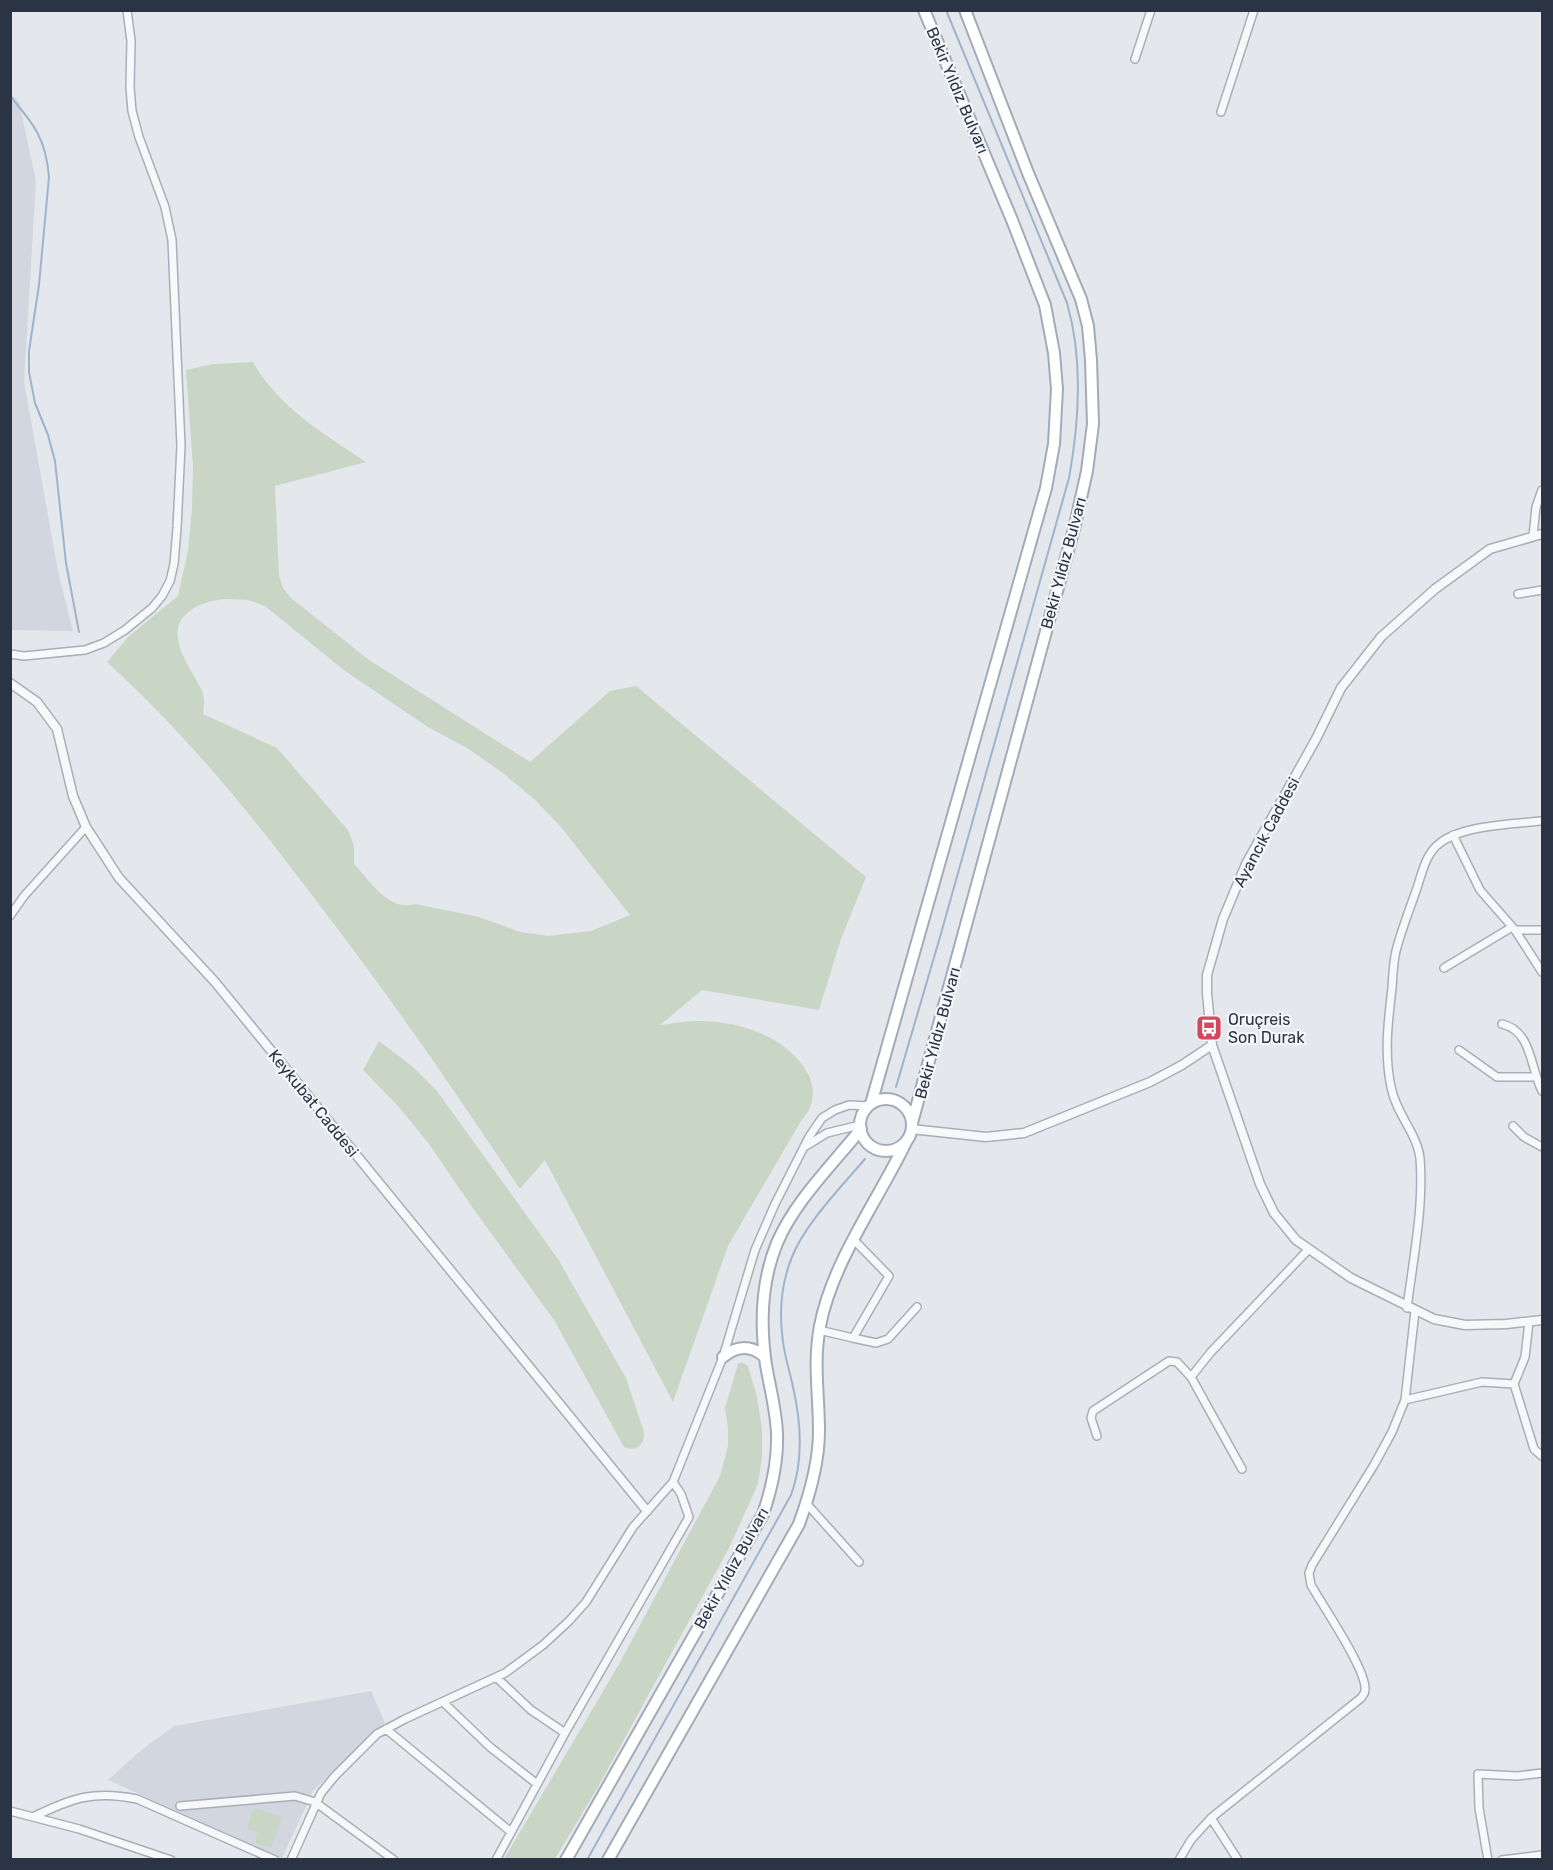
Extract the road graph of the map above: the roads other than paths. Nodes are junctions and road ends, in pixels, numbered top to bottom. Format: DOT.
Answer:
graph roads {
  1 [pos="127,10"];
  2 [pos="924,10"];
  3 [pos="965,10"];
  4 [pos="1151,10"];
  5 [pos="1254,10"];
  6 [pos="1135,59"];
  7 [pos="1221,112"];
  8 [pos="1542,490"];
  9 [pos="1542,534"];
  10 [pos="1533,536"];
  11 [pos="1542,591"];
  12 [pos="1518,594"];
  13 [pos="10,654"];
  14 [pos="10,683"];
  15 [pos="1541,821"];
  16 [pos="86,827"];
  17 [pos="1453,835"];
  18 [pos="10,916"];
  19 [pos="1514,929"];
  20 [pos="1542,930"];
  21 [pos="1444,968"];
  22 [pos="1542,972"];
  23 [pos="1502,1024"];
  24 [pos="1212,1045"];
  25 [pos="1459,1050"];
  26 [pos="1536,1077"];
  27 [pos="1542,1092"];
  28 [pos="870,1105"];
  29 [pos="1513,1126"];
  30 [pos="861,1127"];
  31 [pos="910,1131"];
  32 [pos="1542,1147"];
  33 [pos="802,1151"];
  34 [pos="854,1240"];
  35 [pos="1308,1250"];
  36 [pos="917,1307"];
  37 [pos="1411,1310"];
  38 [pos="1542,1320"];
  39 [pos="1529,1322"];
  40 [pos="819,1330"];
  41 [pos="854,1338"];
  42 [pos="723,1357"];
  43 [pos="765,1357"];
  44 [pos="1191,1377"];
  45 [pos="1514,1384"];
  46 [pos="1405,1400"];
  47 [pos="1097,1436"];
  48 [pos="1542,1456"];
  49 [pos="1242,1469"];
  50 [pos="673,1482"];
  51 [pos="806,1503"];
  52 [pos="647,1512"];
  53 [pos="859,1562"];
  54 [pos="497,1678"];
  55 [pos="443,1702"];
  56 [pos="386,1729"];
  57 [pos="565,1733"];
  58 [pos="1542,1773"];
  59 [pos="537,1784"];
  60 [pos="315,1802"];
  61 [pos="180,1806"];
  62 [pos="10,1811"];
  63 [pos="33,1817"];
  64 [pos="1211,1818"];
  65 [pos="511,1832"];
  66 [pos="1542,1855"];
  67 [pos="171,1860"];
  68 [pos="274,1860"];
  69 [pos="291,1860"];
  70 [pos="394,1860"];
  71 [pos="496,1860"];
  72 [pos="566,1860"];
  73 [pos="608,1860"];
  74 [pos="1179,1860"];
  75 [pos="1238,1860"];
  76 [pos="1488,1860"];
  77 [pos="1502,1860"];
  1 -- 13 [label="street"];
  2 -- 28 [label="main road, Bekir Yıldız Bulvarı"];
  3 -- 31 [label="main road, Bekir Yıldız Bulvarı"];
  4 -- 6 [label="street"];
  5 -- 7 [label="street"];
  8 -- 10 [label="street"];
  9 -- 10 [label="street, Ayancık Caddesi"];
  10 -- 24 [label="street, Ayancık Caddesi"];
  11 -- 12 [label="street"];
  14 -- 16 [label="street, Keykubat Caddesi"];
  15 -- 17 [label="street"];
  16 -- 18 [label="street"];
  16 -- 52 [label="street, Keykubat Caddesi"];
  17 -- 19 [label="street"];
  17 -- 37 [label="street"];
  19 -- 20 [label="street"];
  19 -- 21 [label="street"];
  19 -- 22 [label="street"];
  23 -- 26 [label="street"];
  24 -- 31 [label="street"];
  24 -- 35 [label="street, Ayancık Caddesi"];
  25 -- 26 [label="street"];
  26 -- 27 [label="street"];
  28 -- 30 [label="main road"];
  28 -- 31 [label="main road"];
  28 -- 33 [label="street"];
  29 -- 32 [label="street"];
  30 -- 31 [label="main road"];
  30 -- 33 [label="street"];
  30 -- 43 [label="main road, Bekir Yıldız Bulvarı"];
  31 -- 34 [label="main road, Bekir Yıldız Bulvarı"];
  33 -- 42 [label="street"];
  34 -- 40 [label="main road, Bekir Yıldız Bulvarı"];
  34 -- 41 [label="street"];
  35 -- 37 [label="street, Ayancık Caddesi"];
  35 -- 44 [label="street"];
  36 -- 41 [label="street"];
  37 -- 39 [label="street, Ayancık Caddesi"];
  37 -- 46 [label="street"];
  38 -- 39 [label="street, Ayancık Caddesi"];
  39 -- 45 [label="street"];
  40 -- 41 [label="street"];
  40 -- 51 [label="main road, Bekir Yıldız Bulvarı"];
  42 -- 43 [label="main road"];
  42 -- 50 [label="street"];
  43 -- 72 [label="main road, Bekir Yıldız Bulvarı"];
  44 -- 47 [label="street"];
  44 -- 49 [label="street"];
  45 -- 46 [label="street"];
  45 -- 48 [label="street"];
  46 -- 64 [label="street"];
  50 -- 52 [label="street"];
  50 -- 57 [label="street"];
  51 -- 53 [label="street"];
  51 -- 73 [label="main road, Bekir Yıldız Bulvarı"];
  52 -- 54 [label="street"];
  54 -- 55 [label="street"];
  54 -- 57 [label="street"];
  55 -- 56 [label="street"];
  55 -- 59 [label="street"];
  56 -- 60 [label="street"];
  56 -- 65 [label="street"];
  57 -- 59 [label="street"];
  58 -- 76 [label="street"];
  59 -- 65 [label="street"];
  60 -- 61 [label="street"];
  60 -- 69 [label="street"];
  60 -- 70 [label="street"];
  62 -- 63 [label="street"];
  63 -- 67 [label="street"];
  63 -- 68 [label="street"];
  64 -- 74 [label="street"];
  64 -- 75 [label="street"];
  65 -- 71 [label="street"];
  66 -- 77 [label="street"];
}
